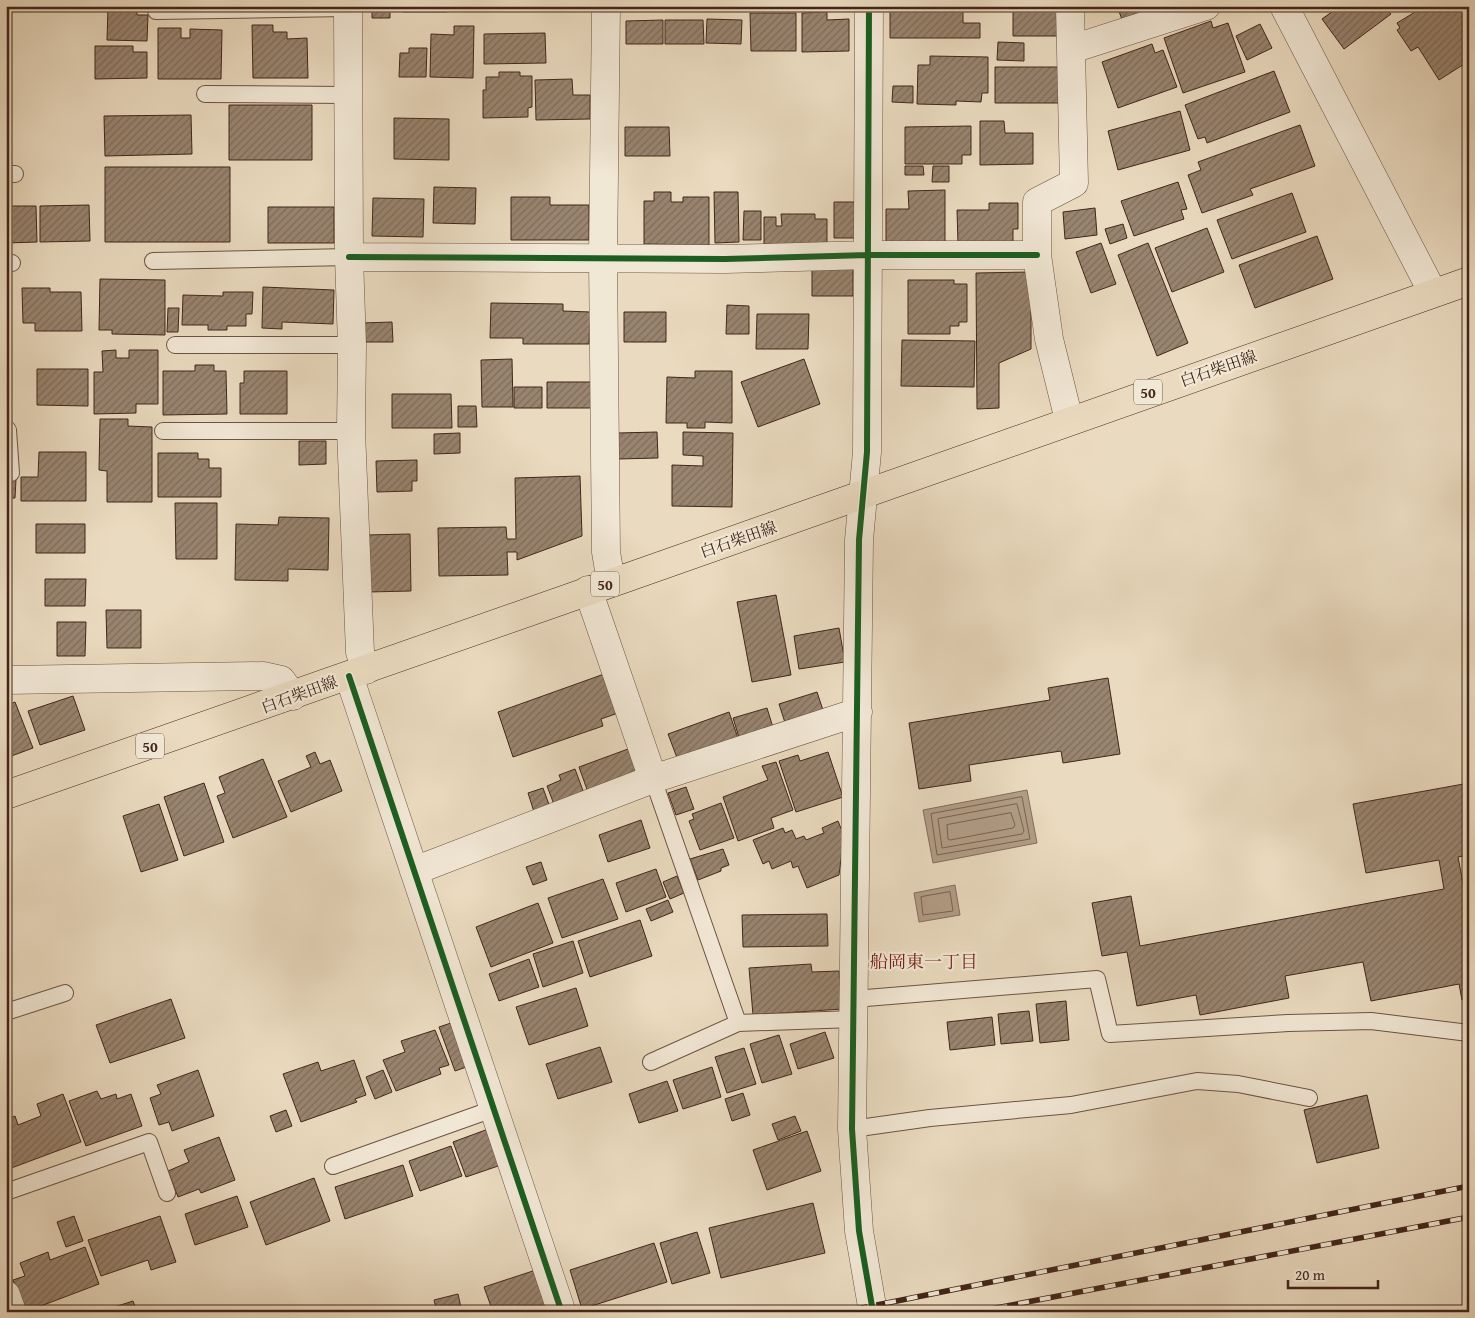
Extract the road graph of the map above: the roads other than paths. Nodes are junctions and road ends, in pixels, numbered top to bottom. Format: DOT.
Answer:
graph roads {
  1 [pos="606,6"];
  2 [pos="869,6"];
  3 [pos="1070,6"];
  4 [pos="1206,6"];
  5 [pos="1284,6"];
  6 [pos="348,7"];
  7 [pos="156,11"];
  8 [pos="1072,49"];
  9 [pos="205,94"];
  10 [pos="347,94"];
  11 [pos="868,255"];
  12 [pos="1036,255"];
  13 [pos="349,257"];
  14 [pos="603,259"];
  15 [pos="153,261"];
  16 [pos="1469,281"];
  17 [pos="1433,293"];
  18 [pos="175,345"];
  19 [pos="352,345"];
  20 [pos="1068,420"];
  21 [pos="6,428"];
  22 [pos="163,431"];
  23 [pos="351,431"];
  24 [pos="11,473"];
  25 [pos="863,496"];
  26 [pos="600,586"];
  27 [pos="357,673"];
  28 [pos="6,680"];
  29 [pos="293,696"];
  30 [pos="858,712"];
  31 [pos="653,779"];
  32 [pos="6,795"];
  33 [pos="414,871"];
  34 [pos="65,993"];
  35 [pos="854,1009"];
  36 [pos="6,1012"];
  37 [pos="738,1023"];
  38 [pos="1469,1032"];
  39 [pos="651,1062"];
  40 [pos="1309,1098"];
  41 [pos="493,1110"];
  42 [pos="852,1129"];
  43 [pos="333,1166"];
  44 [pos="6,1192"];
  45 [pos="167,1193"];
  46 [pos="6,1295"];
  47 [pos="560,1307"];
  48 [pos="12,1312"];
  49 [pos="873,1312"];
  1 -- 14 [label="street"];
  2 -- 11 [label="street"];
  3 -- 8 [label="street"];
  4 -- 8 [label="street"];
  5 -- 17 [label="street"];
  6 -- 7 [label="lane"];
  6 -- 10 [label="street"];
  8 -- 12 [label="street"];
  9 -- 10 [label="lane"];
  10 -- 13 [label="street"];
  11 -- 12 [label="street"];
  11 -- 14 [label="street"];
  11 -- 25 [label="street"];
  12 -- 20 [label="street"];
  13 -- 14 [label="street"];
  13 -- 15 [label="lane"];
  13 -- 19 [label="street"];
  14 -- 26 [label="street"];
  16 -- 17 [label="main road, 白石柴田線 / 50"];
  17 -- 20 [label="main road, 白石柴田線 / 50"];
  18 -- 19 [label="lane"];
  19 -- 23 [label="street"];
  20 -- 25 [label="main road, 白石柴田線 / 50"];
  21 -- 24 [label="lane"];
  22 -- 23 [label="lane"];
  23 -- 27 [label="street"];
  25 -- 26 [label="main road, 白石柴田線 / 50"];
  25 -- 30 [label="street"];
  26 -- 27 [label="main road, 白石柴田線 / 50"];
  26 -- 31 [label="street"];
  27 -- 29 [label="main road, 白石柴田線 / 50"];
  27 -- 33 [label="street"];
  28 -- 29 [label="street"];
  29 -- 32 [label="main road, 白石柴田線 / 50"];
  30 -- 31 [label="street"];
  30 -- 35 [label="street"];
  31 -- 33 [label="street"];
  31 -- 37 [label="lane"];
  33 -- 41 [label="street"];
  34 -- 36 [label="lane"];
  35 -- 37 [label="lane"];
  35 -- 38 [label="lane"];
  35 -- 42 [label="street"];
  37 -- 39 [label="lane"];
  40 -- 42 [label="lane"];
  41 -- 43 [label="lane"];
  41 -- 47 [label="street"];
  42 -- 49 [label="street"];
  44 -- 45 [label="lane"];
  46 -- 48 [label="street"];
}
